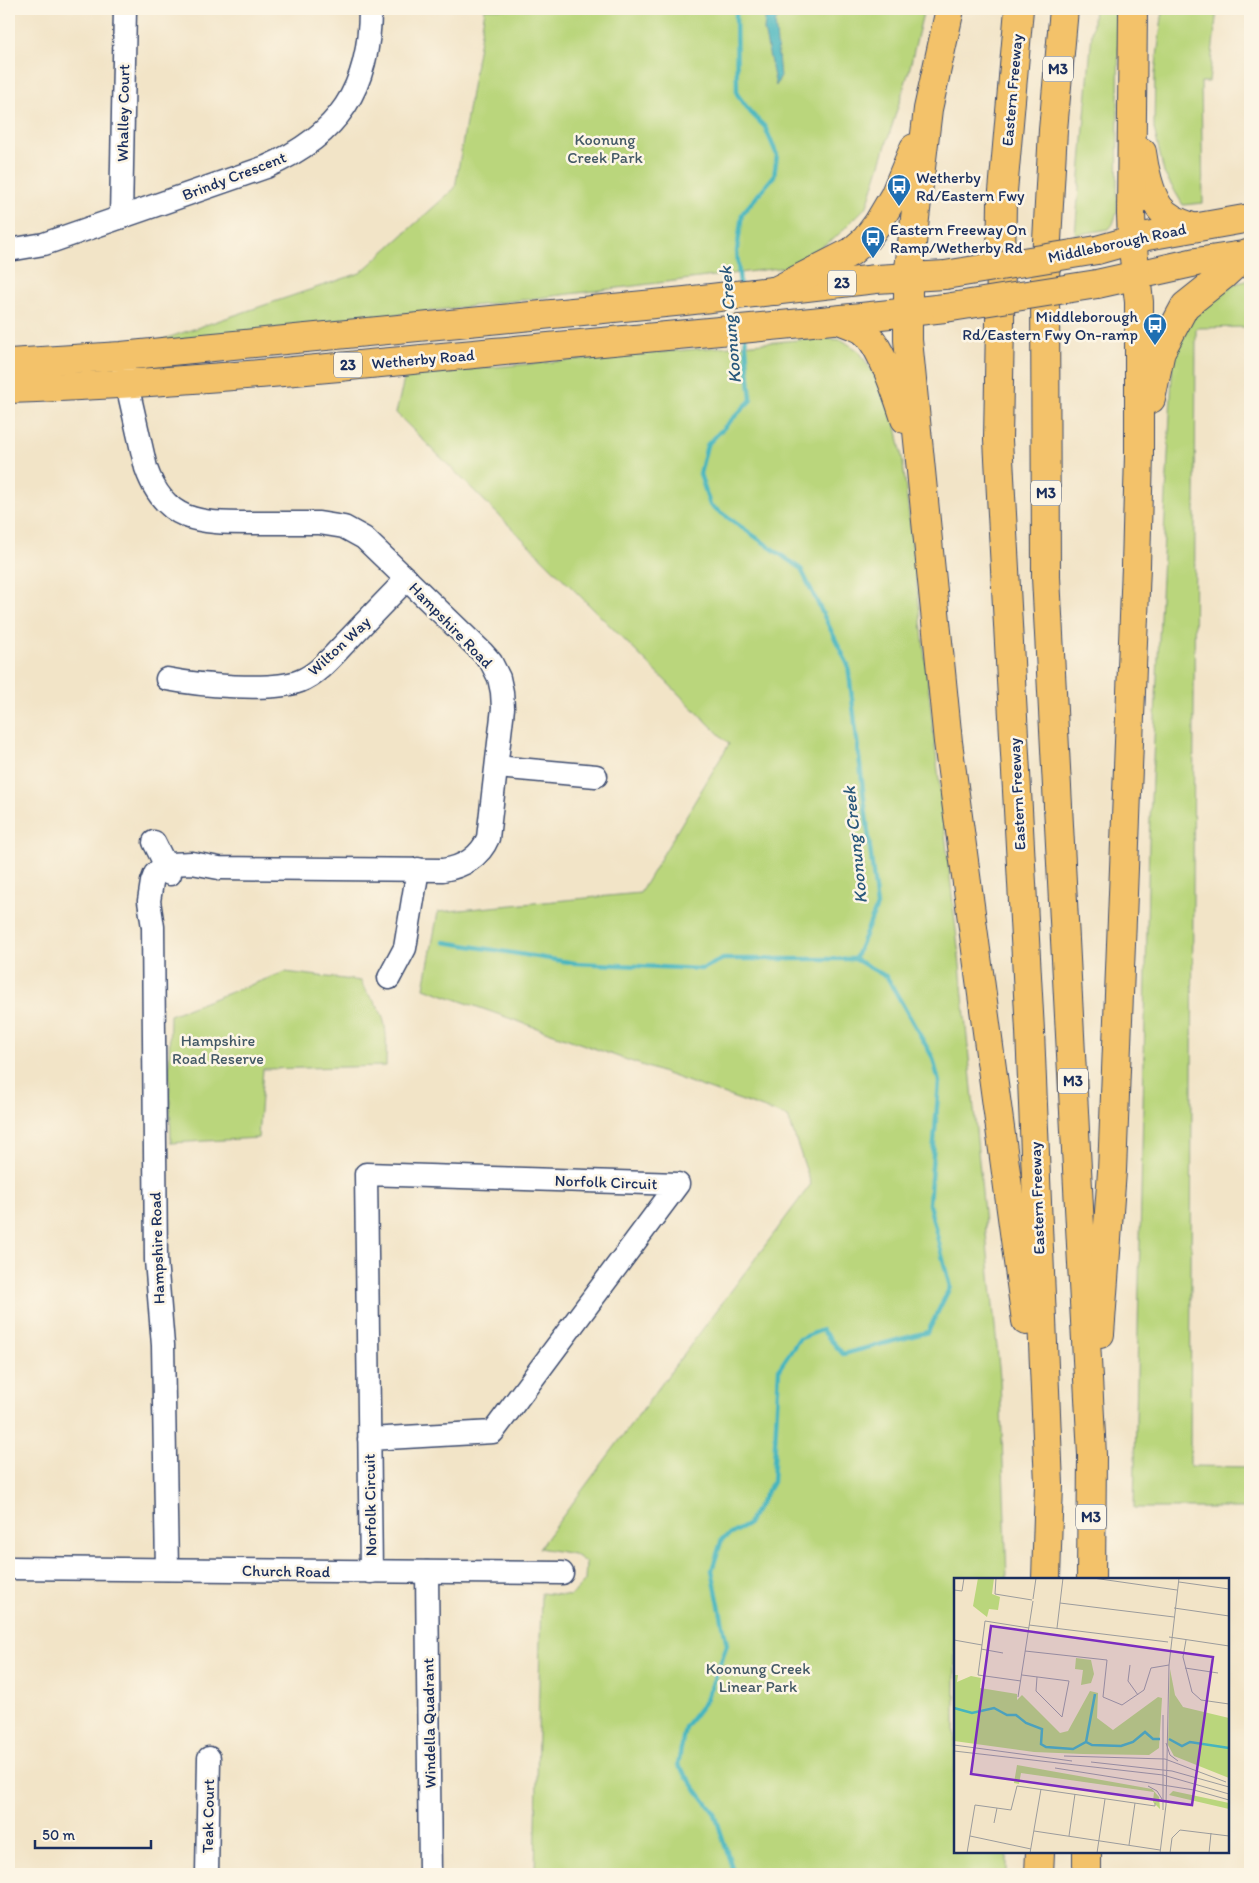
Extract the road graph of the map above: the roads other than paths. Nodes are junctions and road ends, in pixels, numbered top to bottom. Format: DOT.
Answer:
graph roads {
  1 [pos="125,9"];
  2 [pos="370,9"];
  3 [pos="950,9"];
  4 [pos="1019,9"];
  5 [pos="1064,9"];
  6 [pos="1133,9"];
  7 [pos="1132,58"];
  8 [pos="928,109"];
  9 [pos="122,217"];
  10 [pos="1250,218"];
  11 [pos="1192,227"];
  12 [pos="1132,240"];
  13 [pos="9,250"];
  14 [pos="1249,254"];
  15 [pos="1136,276"];
  16 [pos="908,277"];
  17 [pos="775,291"];
  18 [pos="908,312"];
  19 [pos="839,320"];
  20 [pos="121,356"];
  21 [pos="9,364"];
  22 [pos="126,383"];
  23 [pos="9,389"];
  24 [pos="1139,454"];
  25 [pos="924,509"];
  26 [pos="407,579"];
  27 [pos="167,679"];
  28 [pos="497,767"];
  29 [pos="596,776"];
  30 [pos="154,842"];
  31 [pos="168,870"];
  32 [pos="418,870"];
  33 [pos="389,978"];
  34 [pos="369,1439"];
  35 [pos="1092,1455"];
  36 [pos="1048,1484"];
  37 [pos="9,1568"];
  38 [pos="167,1569"];
  39 [pos="371,1572"];
  40 [pos="427,1572"];
  41 [pos="562,1573"];
  42 [pos="1046,1578"];
  43 [pos="1091,1578"];
  44 [pos="209,1758"];
  45 [pos="1040,1853"];
  46 [pos="1088,1853"];
  47 [pos="207,1874"];
  48 [pos="430,1874"];
  49 [pos="1039,1874"];
  50 [pos="1087,1874"];
  1 -- 9 [label="street, Whalley Court"];
  2 -- 9 [label="street, Brindy Crescent"];
  3 -- 8 [label="main road"];
  4 -- 36 [label="main road, Eastern Freeway"];
  5 -- 35 [label="main road, M3"];
  6 -- 7 [label="main road"];
  7 -- 11 [label="main road"];
  7 -- 12 [label="main road"];
  8 -- 16 [label="main road"];
  8 -- 17 [label="main road"];
  9 -- 13 [label="street, Brindy Crescent"];
  10 -- 11 [label="main road, Middleborough Road / 23"];
  11 -- 12 [label="main road, Middleborough Road / 23"];
  12 -- 15 [label="main road"];
  12 -- 16 [label="main road, Middleborough Road / 23, bridge"];
  14 -- 15 [label="main road, 23"];
  14 -- 24 [label="main road"];
  15 -- 18 [label="main road, 23, bridge"];
  15 -- 24 [label="main road"];
  16 -- 17 [label="main road, Middleborough Road / 23"];
  16 -- 18 [label="main road"];
  17 -- 20 [label="main road, Wetherby Road / 23"];
  18 -- 19 [label="main road, 23"];
  18 -- 25 [label="main road"];
  19 -- 22 [label="main road, Wetherby Road / 23"];
  19 -- 25 [label="main road"];
  20 -- 21 [label="main road, Wetherby Road / 23"];
  20 -- 22 [label="street, Hampshire Road"];
  22 -- 23 [label="main road, Wetherby Road / 23"];
  22 -- 26 [label="street, Hampshire Road"];
  24 -- 35 [label="main road"];
  25 -- 36 [label="main road"];
  26 -- 27 [label="street, Wilton Way"];
  26 -- 28 [label="street, Hampshire Road"];
  28 -- 29 [label="street"];
  28 -- 32 [label="street, Hampshire Road"];
  30 -- 31 [label="street"];
  31 -- 32 [label="street, Hampshire Road"];
  31 -- 38 [label="street, Hampshire Road"];
  32 -- 33 [label="street"];
  34 -- 34 [label="street, Norfolk Circuit"];
  34 -- 39 [label="street, Norfolk Circuit"];
  35 -- 43 [label="main road, M3"];
  36 -- 42 [label="main road, Eastern Freeway"];
  37 -- 38 [label="street, Church Road"];
  38 -- 39 [label="street, Church Road"];
  39 -- 40 [label="street, Church Road"];
  40 -- 41 [label="street, Church Road"];
  40 -- 48 [label="street, Windella Quadrant"];
  44 -- 47 [label="street, Teak Court"];
  45 -- 49 [label="main road"];
  46 -- 50 [label="main road"];
}
